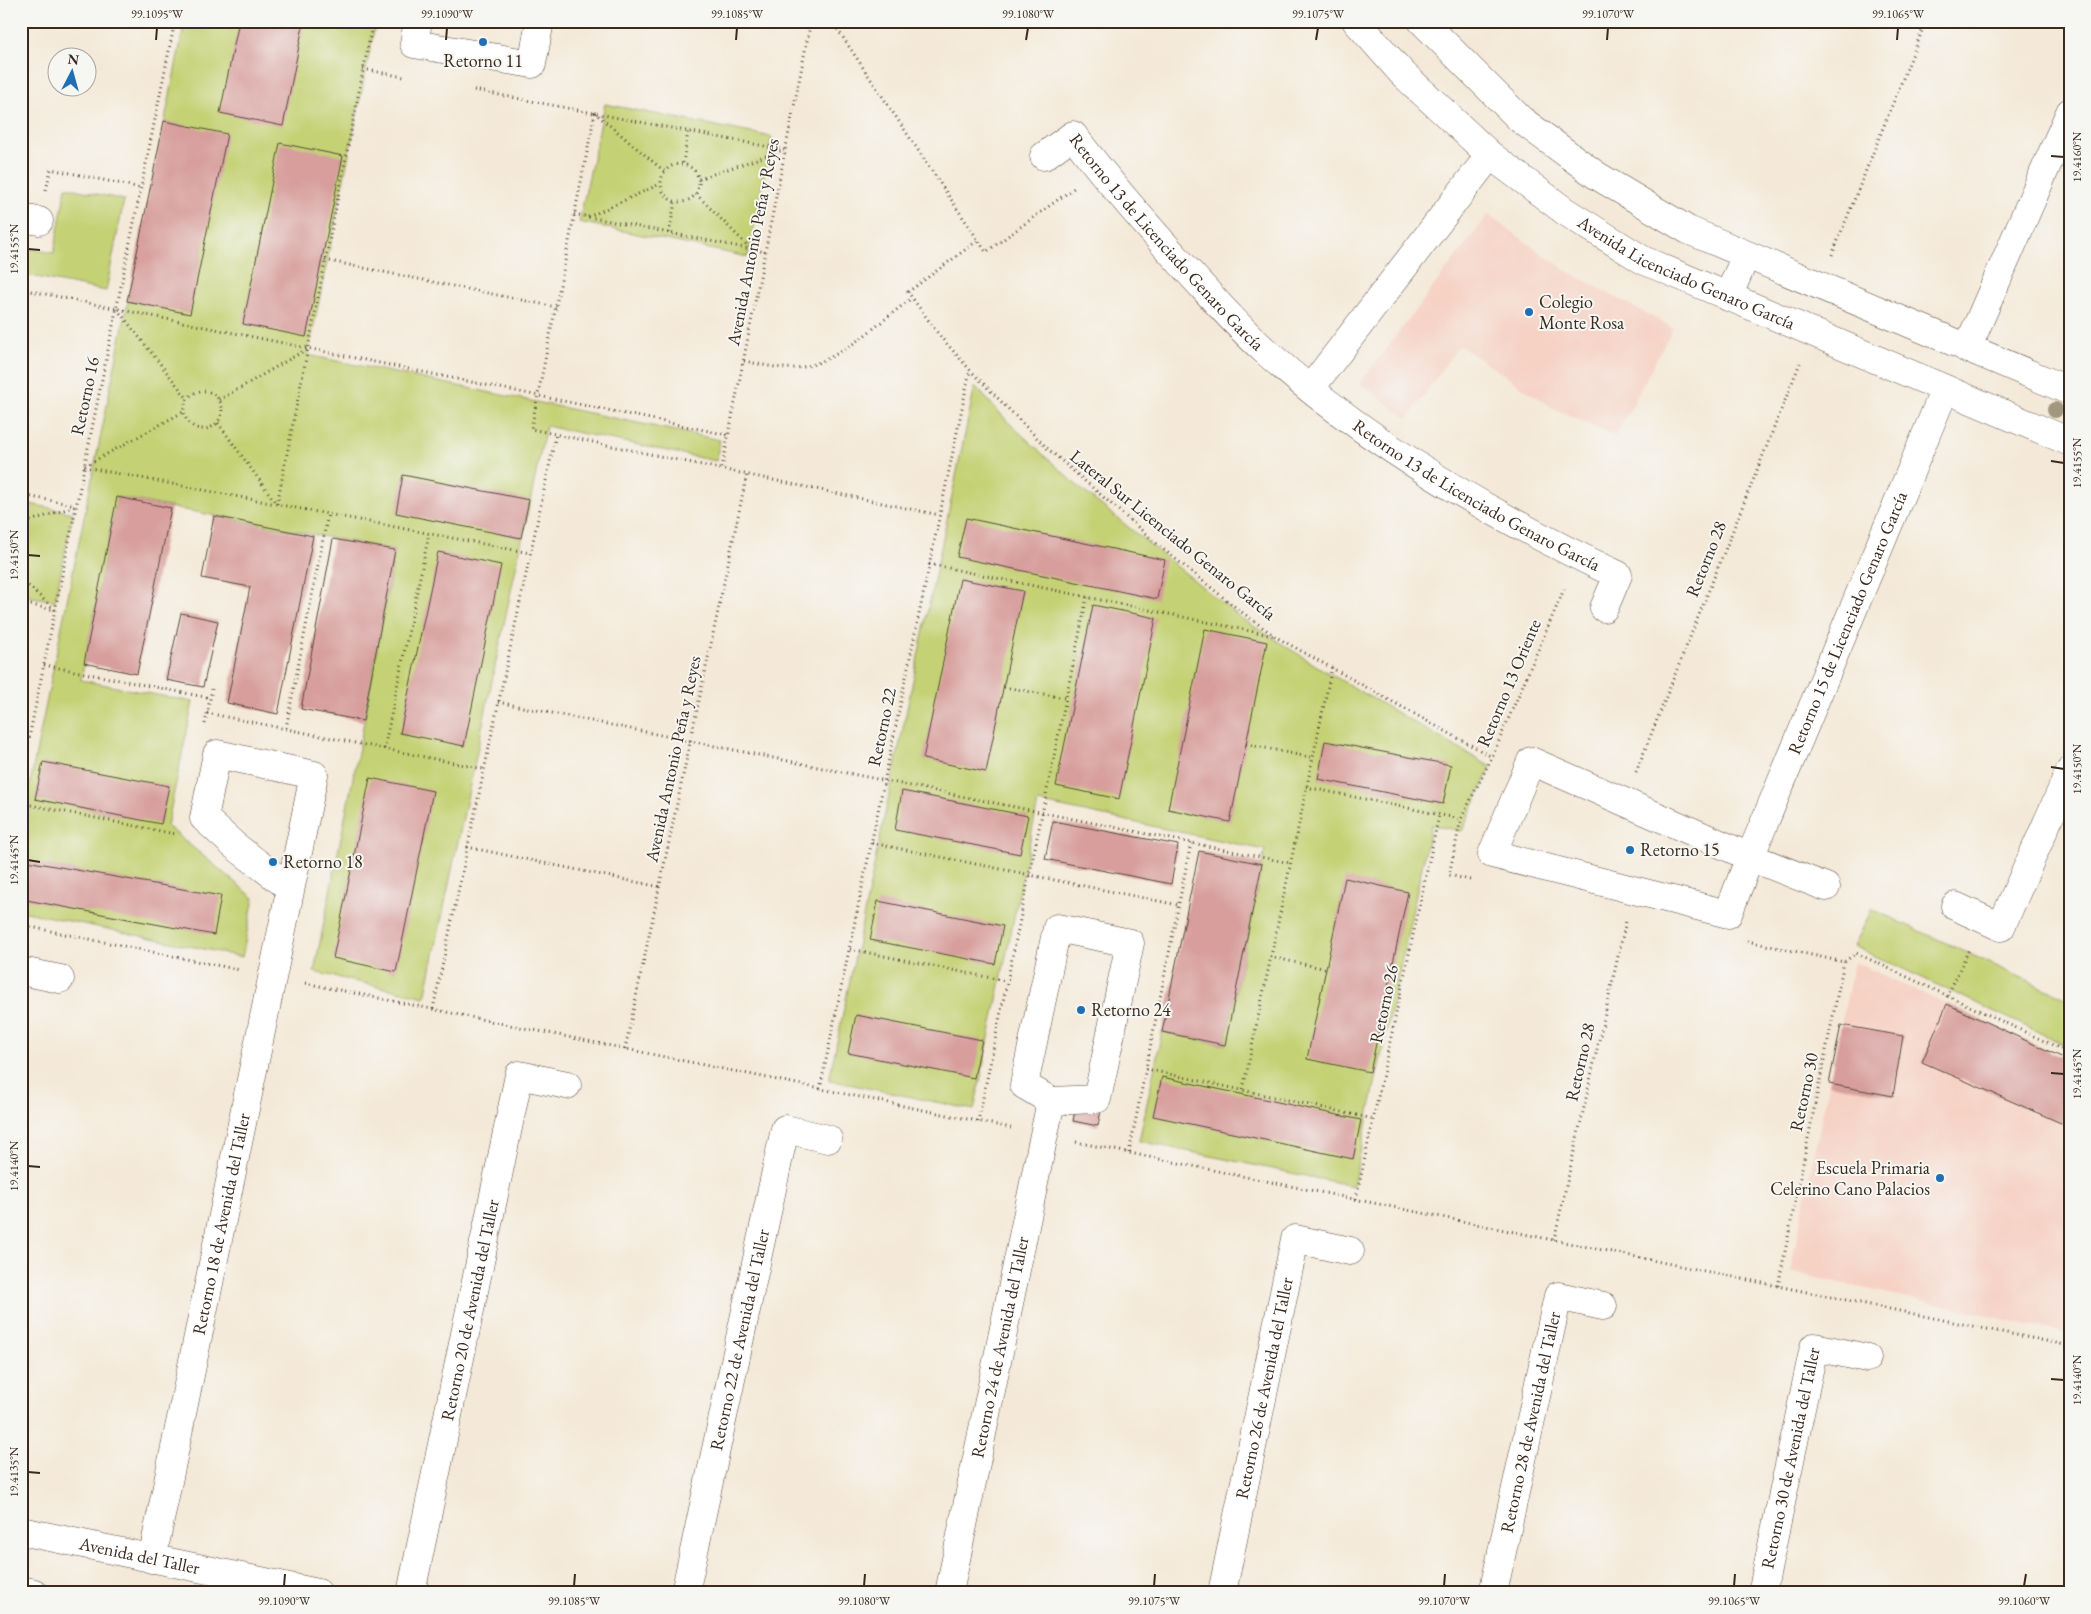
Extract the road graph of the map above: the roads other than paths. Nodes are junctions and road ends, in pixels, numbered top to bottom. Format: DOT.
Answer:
graph roads {
  1 [pos="418,21"];
  2 [pos="540,21"];
  3 [pos="1356,21"];
  4 [pos="1422,21"];
  5 [pos="2070,112"];
  6 [pos="1490,155"];
  7 [pos="1044,156"];
  8 [pos="1746,255"];
  9 [pos="1728,296"];
  10 [pos="1968,349"];
  11 [pos="1310,389"];
  12 [pos="1945,389"];
  13 [pos="2070,391"];
  14 [pos="2070,442"];
  15 [pos="1604,608"];
  16 [pos="2070,771"];
  17 [pos="1750,857"];
  18 [pos="1826,887"];
  19 [pos="290,888"];
  20 [pos="1955,906"];
  21 [pos="21,971"];
  22 [pos="60,979"];
  23 [pos="567,1085"];
  24 [pos="1051,1101"];
  25 [pos="828,1139"];
  26 [pos="1350,1251"];
  27 [pos="1604,1306"];
  28 [pos="1867,1358"];
  29 [pos="21,1531"];
  30 [pos="152,1559"];
  31 [pos="21,1590"];
  32 [pos="34,1593"];
  33 [pos="318,1593"];
  34 [pos="411,1593"];
  35 [pos="685,1593"];
  36 [pos="949,1593"];
  37 [pos="1222,1593"];
  38 [pos="1493,1593"];
  39 [pos="1762,1593"];
  1 -- 2 [label="street"];
  3 -- 6 [label="street, Avenida Licenciado Genaro García"];
  4 -- 8 [label="street"];
  5 -- 10 [label="street"];
  6 -- 9 [label="street, Avenida Licenciado Genaro García"];
  6 -- 11 [label="street"];
  7 -- 11 [label="street, Retorno 13 de Licenciado Genaro García"];
  8 -- 9 [label="street"];
  8 -- 10 [label="street"];
  9 -- 12 [label="street, Avenida Licenciado Genaro García"];
  10 -- 13 [label="street"];
  11 -- 15 [label="street, Retorno 13 de Licenciado Genaro García"];
  12 -- 14 [label="street, Avenida Licenciado Genaro García"];
  12 -- 17 [label="street, Retorno 15 de Licenciado Genaro García"];
  16 -- 20 [label="street"];
  17 -- 17 [label="street, Retorno 15 de Licenciado Genaro García"];
  17 -- 18 [label="street, Retorno 15 de Licenciado Genaro García"];
  19 -- 19 [label="street, Retorno 18 de Avenida del Taller"];
  19 -- 30 [label="street, Retorno 18 de Avenida del Taller"];
  21 -- 22 [label="street"];
  23 -- 34 [label="street, Retorno 20 de Avenida del Taller"];
  24 -- 24 [label="street"];
  24 -- 36 [label="street, Retorno 24 de Avenida del Taller"];
  25 -- 35 [label="street, Retorno 22 de Avenida del Taller"];
  26 -- 37 [label="street, Retorno 26 de Avenida del Taller"];
  27 -- 38 [label="street, Retorno 28 de Avenida del Taller"];
  28 -- 39 [label="street, Retorno 30 de Avenida del Taller"];
  29 -- 30 [label="street, Avenida del Taller"];
  30 -- 33 [label="street, Avenida del Taller"];
  31 -- 32 [label="street"];
}
